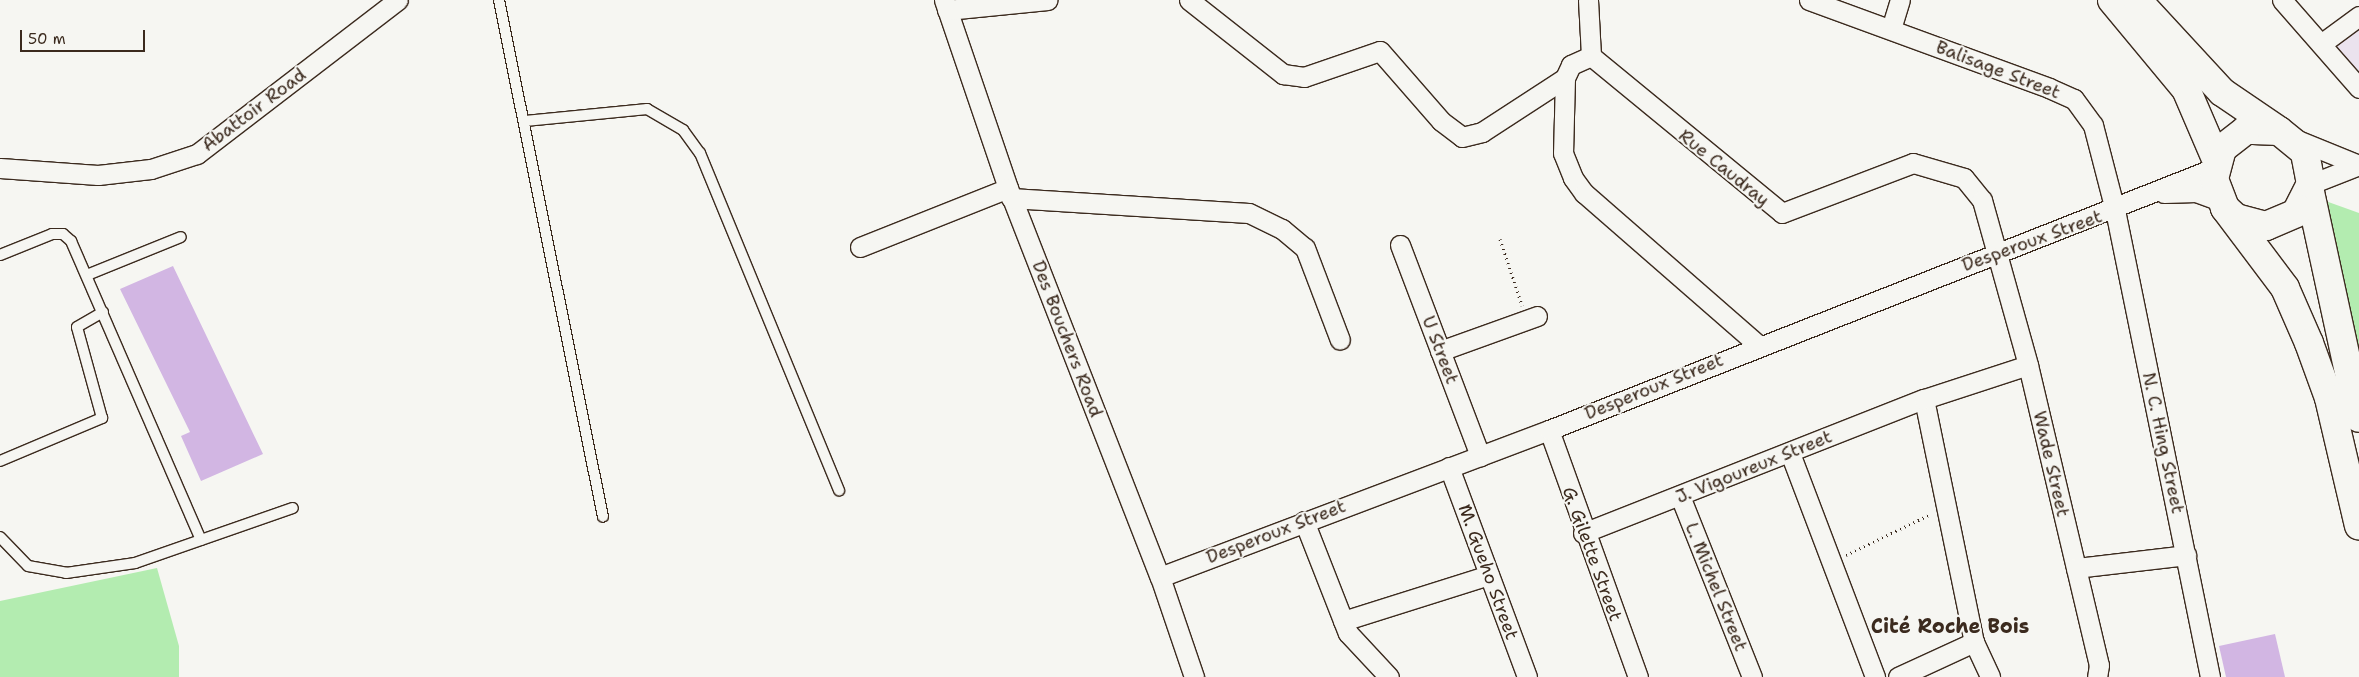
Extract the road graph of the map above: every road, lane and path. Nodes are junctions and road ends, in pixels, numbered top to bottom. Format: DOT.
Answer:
graph roads {
  1 [pos="398,0"];
  2 [pos="499,0"];
  3 [pos="1048,0"];
  4 [pos="1189,0"];
  5 [pos="1588,0"];
  6 [pos="1809,0"];
  7 [pos="1900,0"];
  8 [pos="2112,0"];
  9 [pos="2137,0"];
  10 [pos="2282,0"];
  11 [pos="946,5"];
  12 [pos="1838,5"];
  13 [pos="2359,16"];
  14 [pos="1891,29"];
  15 [pos="2321,44"];
  16 [pos="1591,56"];
  17 [pos="1565,78"];
  18 [pos="2359,88"];
  19 [pos="525,120"];
  20 [pos="2286,135"];
  21 [pos="2216,163"];
  22 [pos="2359,165"];
  23 [pos="0,168"];
  24 [pos="2311,188"];
  25 [pos="1010,193"];
  26 [pos="2148,195"];
  27 [pos="2223,204"];
  28 [pos="2115,210"];
  29 [pos="181,237"];
  30 [pos="1500,239"];
  31 [pos="1400,245"];
  32 [pos="860,247"];
  33 [pos="2000,252"];
  34 [pos="0,254"];
  35 [pos="87,275"];
  36 [pos="103,312"];
  37 [pos="1532,318"];
  38 [pos="1340,340"];
  39 [pos="1758,345"];
  40 [pos="1440,351"];
  41 [pos="2028,364"];
  42 [pos="1924,399"];
  43 [pos="2359,418"];
  44 [pos="1549,430"];
  45 [pos="1790,453"];
  46 [pos="1480,456"];
  47 [pos="0,461"];
  48 [pos="1449,467"];
  49 [pos="839,490"];
  50 [pos="1680,496"];
  51 [pos="293,508"];
  52 [pos="1946,508"];
  53 [pos="602,517"];
  54 [pos="1304,521"];
  55 [pos="2359,526"];
  56 [pos="1583,533"];
  57 [pos="0,537"];
  58 [pos="201,540"];
  59 [pos="2186,556"];
  60 [pos="1831,561"];
  61 [pos="2076,568"];
  62 [pos="1489,575"];
  63 [pos="1160,577"];
  64 [pos="1344,621"];
  65 [pos="1974,642"];
  66 [pos="1194,677"];
  67 [pos="1389,677"];
  68 [pos="1527,677"];
  69 [pos="1638,677"];
  70 [pos="1752,677"];
  71 [pos="1875,677"];
  72 [pos="1898,677"];
  73 [pos="1990,677"];
  74 [pos="2097,677"];
  75 [pos="2210,677"];
  1 -- 23 [label="street, Abattoir Road"];
  2 -- 19 [label="lane"];
  3 -- 11 [label="street"];
  4 -- 17 [label="street"];
  5 -- 16 [label="street"];
  6 -- 12 [label="street, Balisage Street"];
  7 -- 14 [label="street"];
  8 -- 21 [label="main road"];
  9 -- 20 [label="main road"];
  10 -- 15 [label="street"];
  11 -- 25 [label="street, Des Bouchers Road"];
  12 -- 14 [label="street, Balisage Street"];
  13 -- 15 [label="street"];
  14 -- 28 [label="street, Balisage Street"];
  15 -- 18 [label="street"];
  16 -- 17 [label="street"];
  16 -- 33 [label="street, Rue Caudray"];
  17 -- 39 [label="street"];
  19 -- 49 [label="lane"];
  19 -- 53 [label="lane"];
  20 -- 21 [label="main road"];
  20 -- 22 [label="street"];
  20 -- 24 [label="main road"];
  21 -- 26 [label="street, Desperoux Street"];
  21 -- 27 [label="main road"];
  22 -- 24 [label="street"];
  24 -- 27 [label="main road"];
  24 -- 43 [label="main road"];
  25 -- 32 [label="street"];
  25 -- 38 [label="street"];
  25 -- 63 [label="street, Des Bouchers Road"];
  26 -- 27 [label="street"];
  26 -- 28 [label="street, Desperoux Street"];
  27 -- 55 [label="main road"];
  28 -- 33 [label="street, Desperoux Street"];
  28 -- 59 [label="street, N. C. Hing Street"];
  29 -- 35 [label="lane"];
  30 -- 37 [label="path"];
  31 -- 40 [label="street, U Street"];
  33 -- 39 [label="street, Desperoux Street"];
  33 -- 41 [label="street, Wade Street"];
  34 -- 35 [label="lane"];
  35 -- 36 [label="lane"];
  36 -- 47 [label="lane"];
  36 -- 58 [label="lane"];
  37 -- 40 [label="street"];
  39 -- 44 [label="street, Desperoux Street"];
  40 -- 46 [label="street, U Street"];
  41 -- 42 [label="street, J. Vigoureux Street"];
  41 -- 61 [label="street, Wade Street"];
  42 -- 45 [label="street, J. Vigoureux Street"];
  42 -- 52 [label="street"];
  44 -- 46 [label="street, Desperoux Street"];
  44 -- 56 [label="street, G. Gilette Street"];
  45 -- 50 [label="street, J. Vigoureux Street"];
  45 -- 60 [label="street"];
  46 -- 48 [label="street, Desperoux Street"];
  48 -- 54 [label="street, Desperoux Street"];
  48 -- 62 [label="street, M. Gueho Street"];
  50 -- 56 [label="street, J. Vigoureux Street"];
  50 -- 70 [label="street, L. Michel Street"];
  51 -- 58 [label="lane"];
  52 -- 60 [label="path"];
  52 -- 65 [label="street"];
  54 -- 63 [label="street, Desperoux Street"];
  54 -- 64 [label="street"];
  56 -- 69 [label="street, G. Gilette Street"];
  57 -- 58 [label="lane"];
  59 -- 61 [label="street"];
  59 -- 75 [label="street, N. C. Hing Street"];
  60 -- 71 [label="street"];
  61 -- 74 [label="street, Wade Street"];
  62 -- 64 [label="street"];
  62 -- 68 [label="street, M. Gueho Street"];
  63 -- 66 [label="street, Des Bouchers Road"];
  64 -- 67 [label="street"];
  65 -- 72 [label="street"];
  65 -- 73 [label="street"];
}
